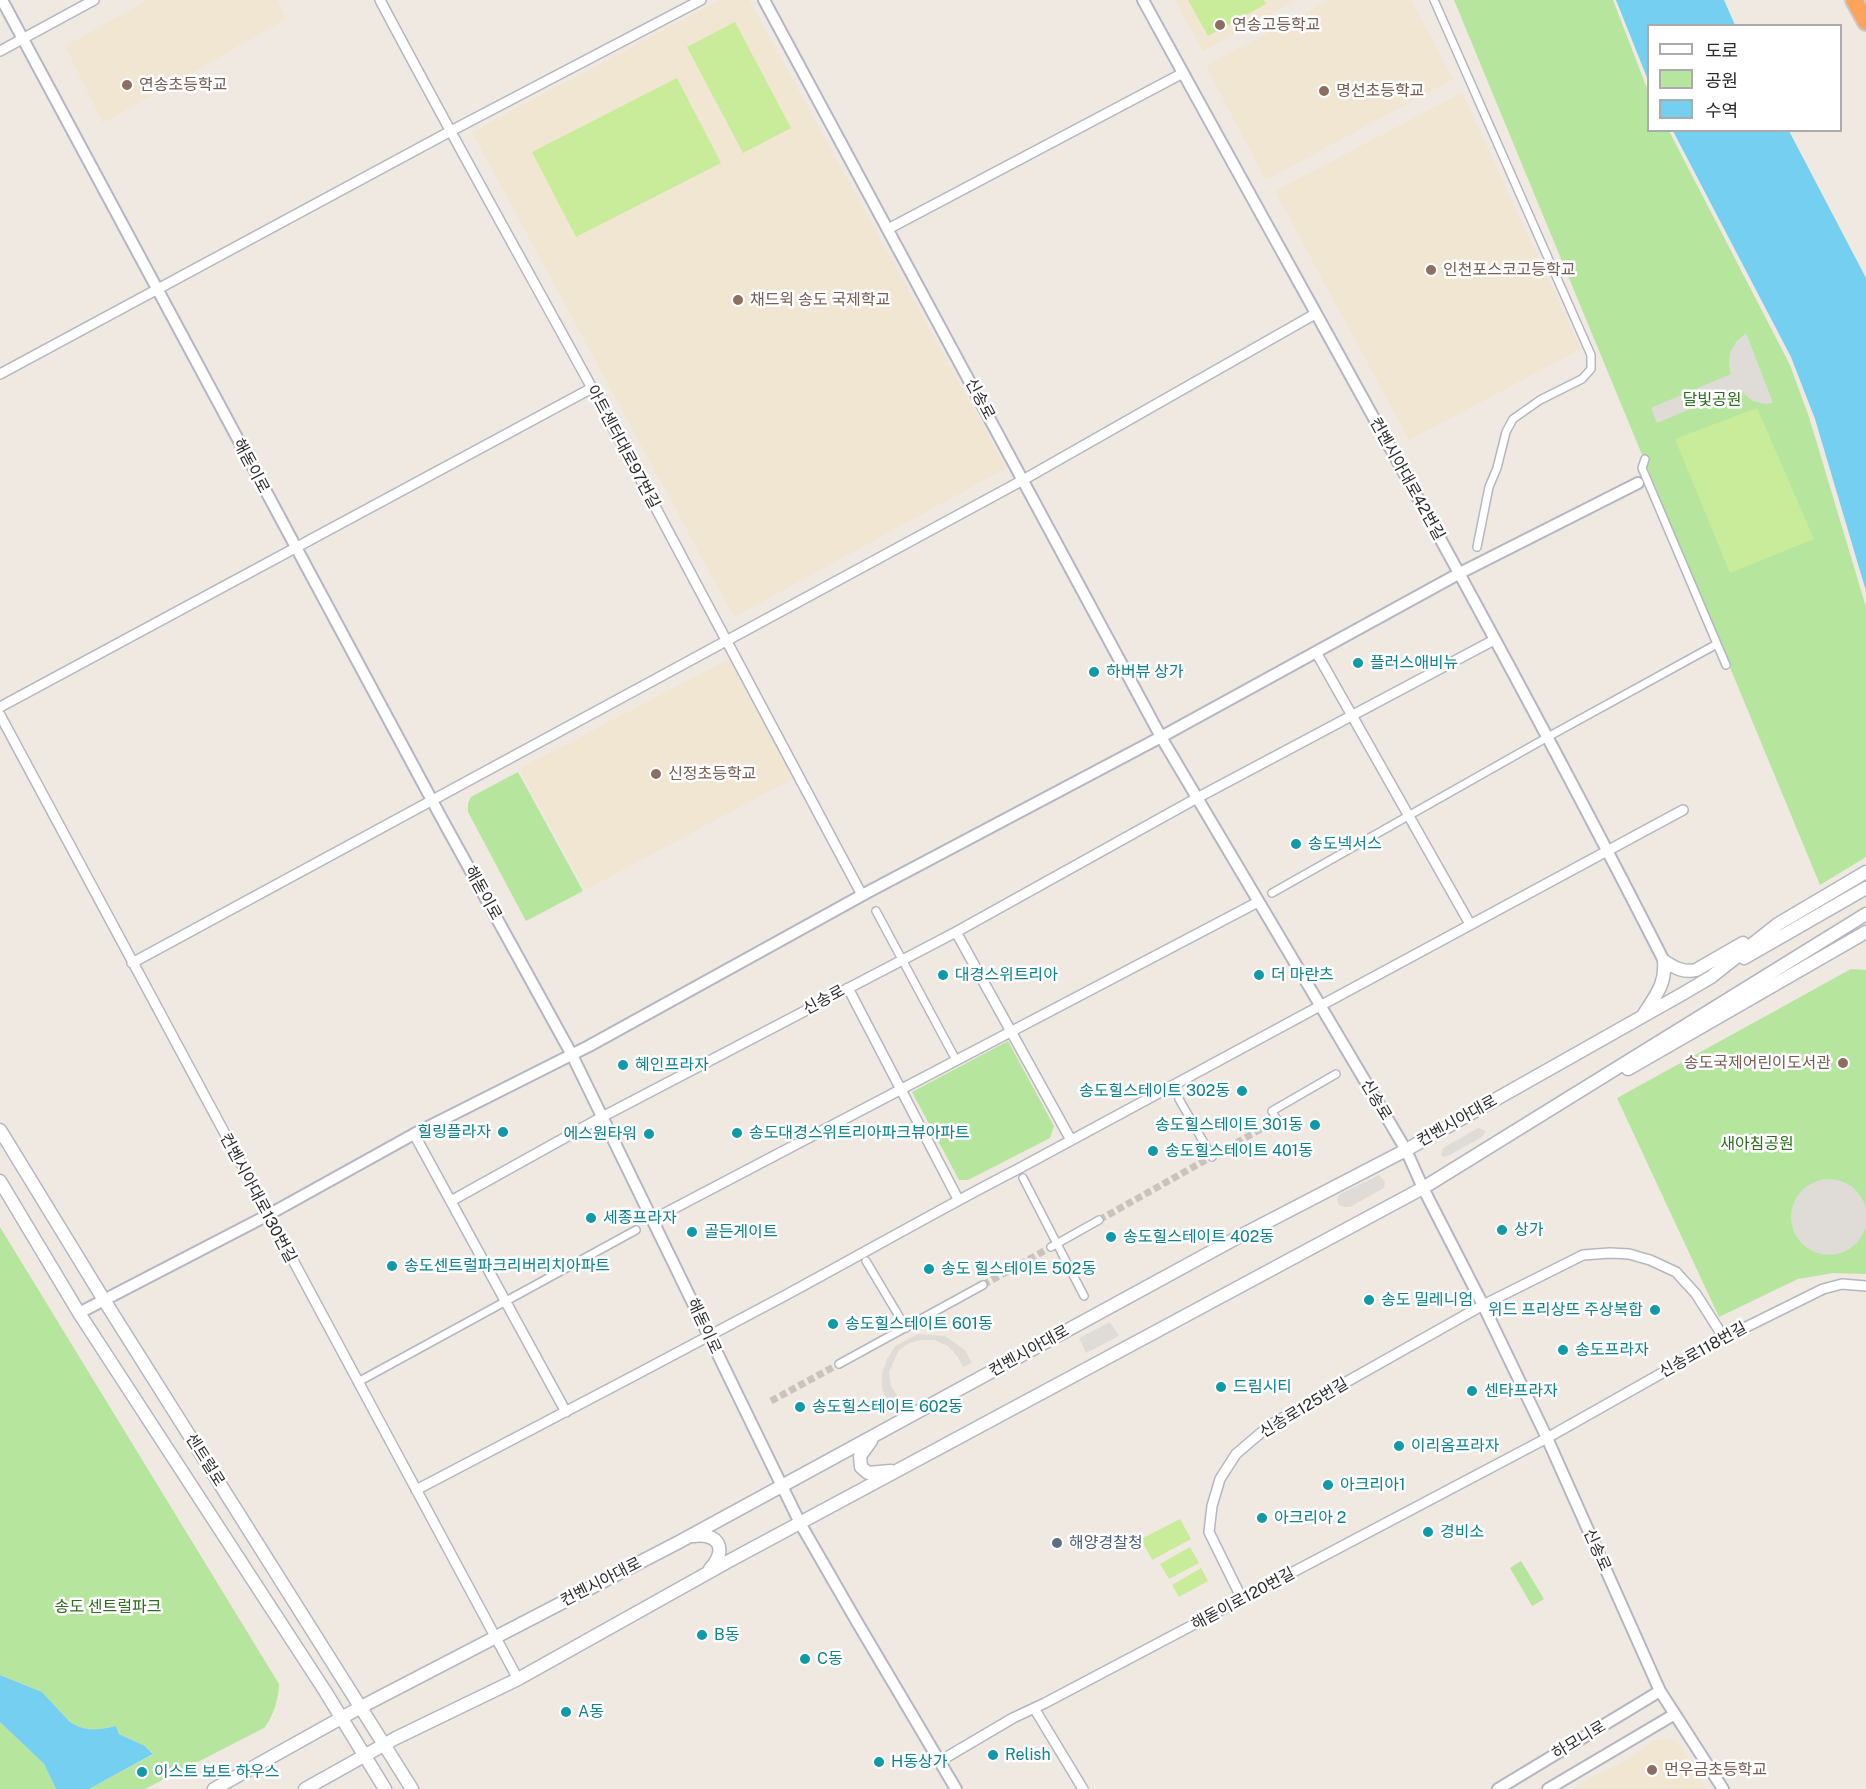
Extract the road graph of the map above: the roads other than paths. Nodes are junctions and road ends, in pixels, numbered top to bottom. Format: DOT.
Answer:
graph roads {
  1 [pos="2,0"];
  2 [pos="94,0"];
  3 [pos="380,0"];
  4 [pos="701,0"];
  5 [pos="764,0"];
  6 [pos="1143,0"];
  7 [pos="1434,0"];
  8 [pos="1854,0"];
  9 [pos="1866,22"];
  10 [pos="22,39"];
  11 [pos="0,51"];
  12 [pos="1183,73"];
  13 [pos="449,132"];
  14 [pos="888,229"];
  15 [pos="157,291"];
  16 [pos="1315,314"];
  17 [pos="0,374"];
  18 [pos="592,388"];
  19 [pos="1645,459"];
  20 [pos="1023,480"];
  21 [pos="1638,483"];
  22 [pos="1477,546"];
  23 [pos="296,547"];
  24 [pos="1460,573"];
  25 [pos="728,639"];
  26 [pos="1494,640"];
  27 [pos="1718,644"];
  28 [pos="1316,652"];
  29 [pos="1726,665"];
  30 [pos="0,707"];
  31 [pos="0,715"];
  32 [pos="1351,716"];
  33 [pos="1161,737"];
  34 [pos="1546,738"];
  35 [pos="1197,798"];
  36 [pos="433,801"];
  37 [pos="1683,810"];
  38 [pos="1408,817"];
  39 [pos="1608,850"];
  40 [pos="1866,872"];
  41 [pos="1866,888"];
  42 [pos="1272,893"];
  43 [pos="862,895"];
  44 [pos="1258,902"];
  45 [pos="876,911"];
  46 [pos="1866,914"];
  47 [pos="1470,924"];
  48 [pos="1778,924"];
  49 [pos="956,932"];
  50 [pos="1866,932"];
  51 [pos="902,960"];
  52 [pos="1664,961"];
  53 [pos="132,963"];
  54 [pos="1711,977"];
  55 [pos="848,988"];
  56 [pos="1320,1006"];
  57 [pos="1642,1017"];
  58 [pos="1010,1031"];
  59 [pos="572,1055"];
  60 [pos="956,1060"];
  61 [pos="1336,1074"];
  62 [pos="900,1090"];
  63 [pos="1573,1096"];
  64 [pos="1179,1099"];
  65 [pos="602,1117"];
  66 [pos="1277,1120"];
  67 [pos="0,1130"];
  68 [pos="414,1134"];
  69 [pos="1071,1140"];
  70 [pos="1406,1150"];
  71 [pos="1212,1157"];
  72 [pos="1023,1178"];
  73 [pos="0,1181"];
  74 [pos="1423,1188"];
  75 [pos="958,1199"];
  76 [pos="451,1201"];
  77 [pos="268,1215"];
  78 [pos="652,1220"];
  79 [pos="1099,1220"];
  80 [pos="636,1230"];
  81 [pos="1051,1247"];
  82 [pos="866,1261"];
  83 [pos="982,1285"];
  84 [pos="1866,1286"];
  85 [pos="1084,1296"];
  86 [pos="104,1300"];
  87 [pos="506,1301"];
  88 [pos="1483,1305"];
  89 [pos="79,1313"];
  90 [pos="906,1329"];
  91 [pos="709,1336"];
  92 [pos="1724,1338"];
  93 [pos="839,1364"];
  94 [pos="358,1382"];
  95 [pos="566,1412"];
  96 [pos="883,1431"];
  97 [pos="1547,1438"];
  98 [pos="901,1469"];
  99 [pos="781,1486"];
  100 [pos="416,1490"];
  101 [pos="800,1523"];
  102 [pos="679,1542"];
  103 [pos="702,1576"];
  104 [pos="1242,1599"];
  105 [pos="495,1637"];
  106 [pos="518,1679"];
  107 [pos="1660,1691"];
  108 [pos="361,1707"];
  109 [pos="1034,1708"];
  110 [pos="1675,1714"];
  111 [pos="342,1718"];
  112 [pos="385,1744"];
  113 [pos="364,1755"];
  114 [pos="939,1761"];
  115 [pos="214,1789"];
  116 [pos="305,1789"];
  117 [pos="385,1789"];
  118 [pos="412,1789"];
  119 [pos="956,1789"];
  120 [pos="1083,1789"];
  121 [pos="1498,1789"];
  122 [pos="1548,1789"];
  123 [pos="1723,1789"];
  1 -- 10 [label="street, 해돋이로"];
  2 -- 10 [label="street"];
  3 -- 13 [label="street, 아트센터대로97번길"];
  4 -- 13 [label="street"];
  5 -- 14 [label="street, 신송로"];
  6 -- 12 [label="street, 컨벤시아대로42번길"];
  7 -- 22 [label="street"];
  8 -- 9 [label="highway"];
  10 -- 11 [label="street"];
  10 -- 15 [label="street, 해돋이로"];
  12 -- 14 [label="street"];
  12 -- 16 [label="street, 컨벤시아대로42번길"];
  13 -- 15 [label="street"];
  13 -- 18 [label="street, 아트센터대로97번길"];
  14 -- 20 [label="street, 신송로"];
  15 -- 17 [label="street"];
  15 -- 23 [label="street, 해돋이로"];
  16 -- 20 [label="street"];
  16 -- 24 [label="street, 컨벤시아대로42번길"];
  18 -- 23 [label="street"];
  18 -- 25 [label="street, 아트센터대로97번길"];
  19 -- 27 [label="street"];
  20 -- 25 [label="street"];
  20 -- 33 [label="street, 신송로"];
  21 -- 24 [label="street"];
  23 -- 30 [label="street"];
  23 -- 36 [label="street, 해돋이로"];
  24 -- 26 [label="street, 컨벤시아대로42번길"];
  24 -- 28 [label="street"];
  25 -- 36 [label="street"];
  25 -- 43 [label="street, 아트센터대로97번길"];
  26 -- 32 [label="street"];
  26 -- 34 [label="street, 컨벤시아대로42번길"];
  27 -- 29 [label="street"];
  27 -- 34 [label="street"];
  28 -- 32 [label="street"];
  28 -- 33 [label="street"];
  31 -- 53 [label="street, 컨벤시아대로130번길"];
  32 -- 35 [label="street"];
  32 -- 38 [label="street"];
  33 -- 35 [label="street, 신송로"];
  33 -- 43 [label="street"];
  34 -- 38 [label="street"];
  34 -- 39 [label="street, 컨벤시아대로42번길"];
  35 -- 44 [label="street, 신송로"];
  35 -- 49 [label="street, 신송로"];
  36 -- 53 [label="street"];
  36 -- 59 [label="street, 해돋이로"];
  37 -- 39 [label="street"];
  38 -- 42 [label="street"];
  38 -- 47 [label="street"];
  39 -- 47 [label="street"];
  39 -- 52 [label="street, 컨벤시아대로42번길"];
  40 -- 48 [label="main road, 컨벤시아대로"];
  41 -- 54 [label="main road, 컨벤시아대로"];
  43 -- 59 [label="street"];
  44 -- 56 [label="street, 신송로"];
  44 -- 58 [label="street"];
  45 -- 51 [label="street"];
  46 -- 63 [label="main road"];
  47 -- 56 [label="street"];
  48 -- 52 [label="main road"];
  48 -- 54 [label="main road, 컨벤시아대로"];
  49 -- 51 [label="street, 신송로"];
  49 -- 58 [label="street"];
  50 -- 63 [label="main road"];
  51 -- 55 [label="street, 신송로"];
  51 -- 60 [label="street"];
  52 -- 57 [label="main road"];
  53 -- 77 [label="street, 컨벤시아대로130번길"];
  54 -- 57 [label="main road, 컨벤시아대로"];
  55 -- 62 [label="street"];
  55 -- 65 [label="street, 신송로"];
  56 -- 69 [label="street"];
  56 -- 70 [label="street, 신송로"];
  57 -- 70 [label="main road, 컨벤시아대로"];
  58 -- 60 [label="street"];
  58 -- 69 [label="street"];
  59 -- 65 [label="street, 해돋이로"];
  59 -- 68 [label="street"];
  60 -- 62 [label="street"];
  61 -- 66 [label="street"];
  62 -- 75 [label="street"];
  62 -- 78 [label="street"];
  63 -- 74 [label="main road"];
  64 -- 71 [label="street"];
  65 -- 76 [label="street, 신송로"];
  65 -- 78 [label="street, 해돋이로"];
  67 -- 86 [label="main road, 센트럴로"];
  68 -- 76 [label="street"];
  68 -- 77 [label="street"];
  69 -- 75 [label="street"];
  70 -- 74 [label="street, 신송로"];
  70 -- 96 [label="main road, 컨벤시아대로"];
  72 -- 85 [label="street"];
  73 -- 89 [label="main road, 센트럴로"];
  74 -- 88 [label="street, 신송로"];
  74 -- 98 [label="main road"];
  75 -- 91 [label="street"];
  76 -- 87 [label="street"];
  77 -- 86 [label="street"];
  77 -- 94 [label="street, 컨벤시아대로130번길"];
  78 -- 91 [label="street, 해돋이로"];
  79 -- 81 [label="street"];
  80 -- 87 [label="street"];
  82 -- 90 [label="street"];
  83 -- 90 [label="street"];
  84 -- 92 [label="street, 신송로118번길"];
  86 -- 89 [label="street"];
  86 -- 108 [label="main road, 센트럴로"];
  87 -- 94 [label="street"];
  87 -- 95 [label="street"];
  88 -- 92 [label="street"];
  88 -- 97 [label="street, 신송로"];
  88 -- 104 [label="street, 신송로125번길"];
  89 -- 111 [label="main road, 센트럴로"];
  90 -- 93 [label="street"];
  91 -- 95 [label="street"];
  91 -- 99 [label="street, 해돋이로"];
  92 -- 97 [label="street, 신송로118번길"];
  94 -- 100 [label="street, 컨벤시아대로130번길"];
  95 -- 100 [label="street"];
  96 -- 98 [label="main road"];
  96 -- 99 [label="main road, 컨벤시아대로"];
  97 -- 104 [label="street, 해돋이로120번길"];
  97 -- 107 [label="street, 신송로"];
  98 -- 101 [label="main road"];
  99 -- 101 [label="street, 해돋이로"];
  99 -- 102 [label="main road, 컨벤시아대로"];
  100 -- 105 [label="street, 컨벤시아대로130번길"];
  101 -- 103 [label="main road"];
  101 -- 114 [label="street, 해돋이로"];
  102 -- 103 [label="main road"];
  102 -- 105 [label="main road, 컨벤시아대로"];
  103 -- 106 [label="main road"];
  104 -- 109 [label="street, 해돋이로120번길"];
  105 -- 106 [label="street, 컨벤시아대로130번길"];
  105 -- 108 [label="main road, 컨벤시아대로"];
  106 -- 112 [label="main road"];
  107 -- 110 [label="street, 신송로"];
  107 -- 121 [label="street, 하모니로"];
  108 -- 111 [label="main road, 컨벤시아대로"];
  108 -- 112 [label="main road, 센트럴로"];
  109 -- 114 [label="street, 해돋이로120번길"];
  109 -- 120 [label="street"];
  110 -- 122 [label="street, 하모니로"];
  110 -- 123 [label="street, 신송로"];
  111 -- 113 [label="main road, 센트럴로"];
  111 -- 115 [label="main road, 컨벤시아대로"];
  112 -- 113 [label="main road"];
  112 -- 118 [label="main road, 센트럴로"];
  113 -- 116 [label="main road"];
  113 -- 117 [label="main road, 센트럴로"];
  114 -- 119 [label="street, 해돋이로"];
}
